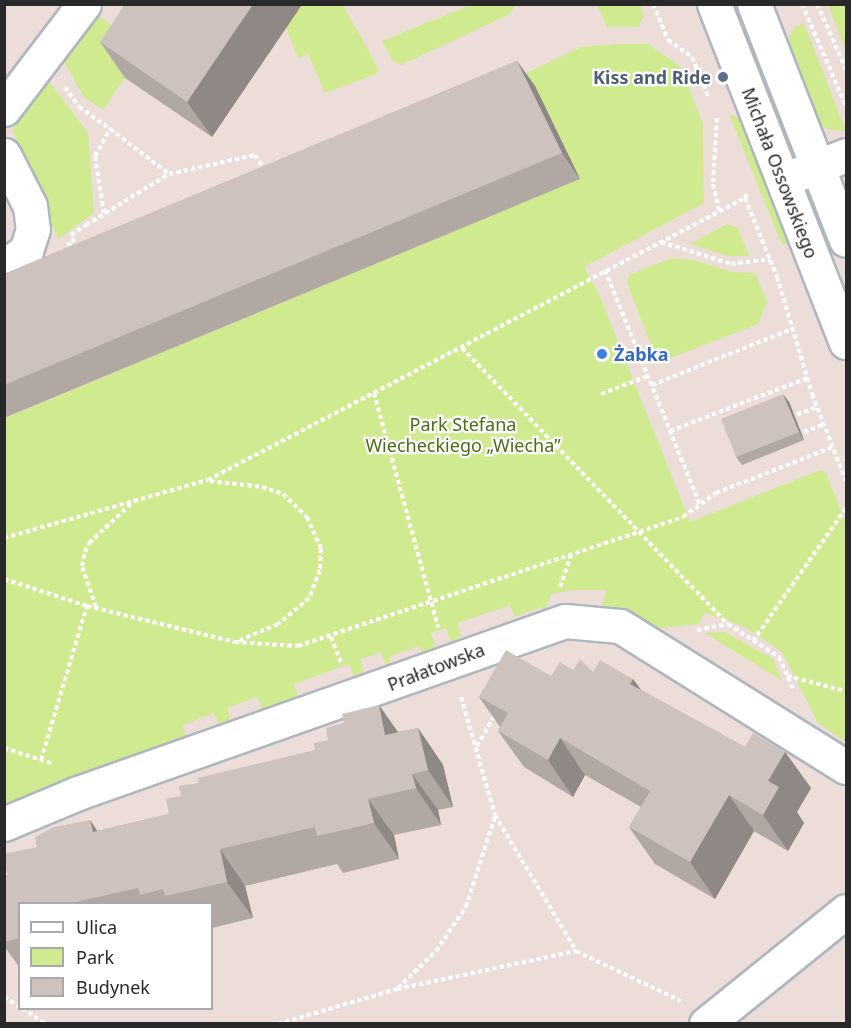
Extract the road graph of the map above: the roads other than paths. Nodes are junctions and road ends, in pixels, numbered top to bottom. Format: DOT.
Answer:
graph roads {
  1 [pos="84,4"];
  2 [pos="714,4"];
  3 [pos="754,4"];
  4 [pos="4,109"];
  5 [pos="4,155"];
  6 [pos="832,161"];
  7 [pos="783,180"];
  8 [pos="846,240"];
  9 [pos="4,266"];
  10 [pos="846,342"];
  11 [pos="846,767"];
  12 [pos="4,824"];
  13 [pos="846,911"];
  14 [pos="710,1020"];
  1 -- 4 [label="street"];
  2 -- 7 [label="street, Michała Ossowskiego"];
  3 -- 6 [label="street, Michała Ossowskiego"];
  5 -- 9 [label="street"];
  6 -- 7 [label="street"];
  6 -- 8 [label="street, Michała Ossowskiego"];
  7 -- 10 [label="street, Michała Ossowskiego"];
  11 -- 12 [label="street, Prałatowska"];
  13 -- 14 [label="street"];
}
